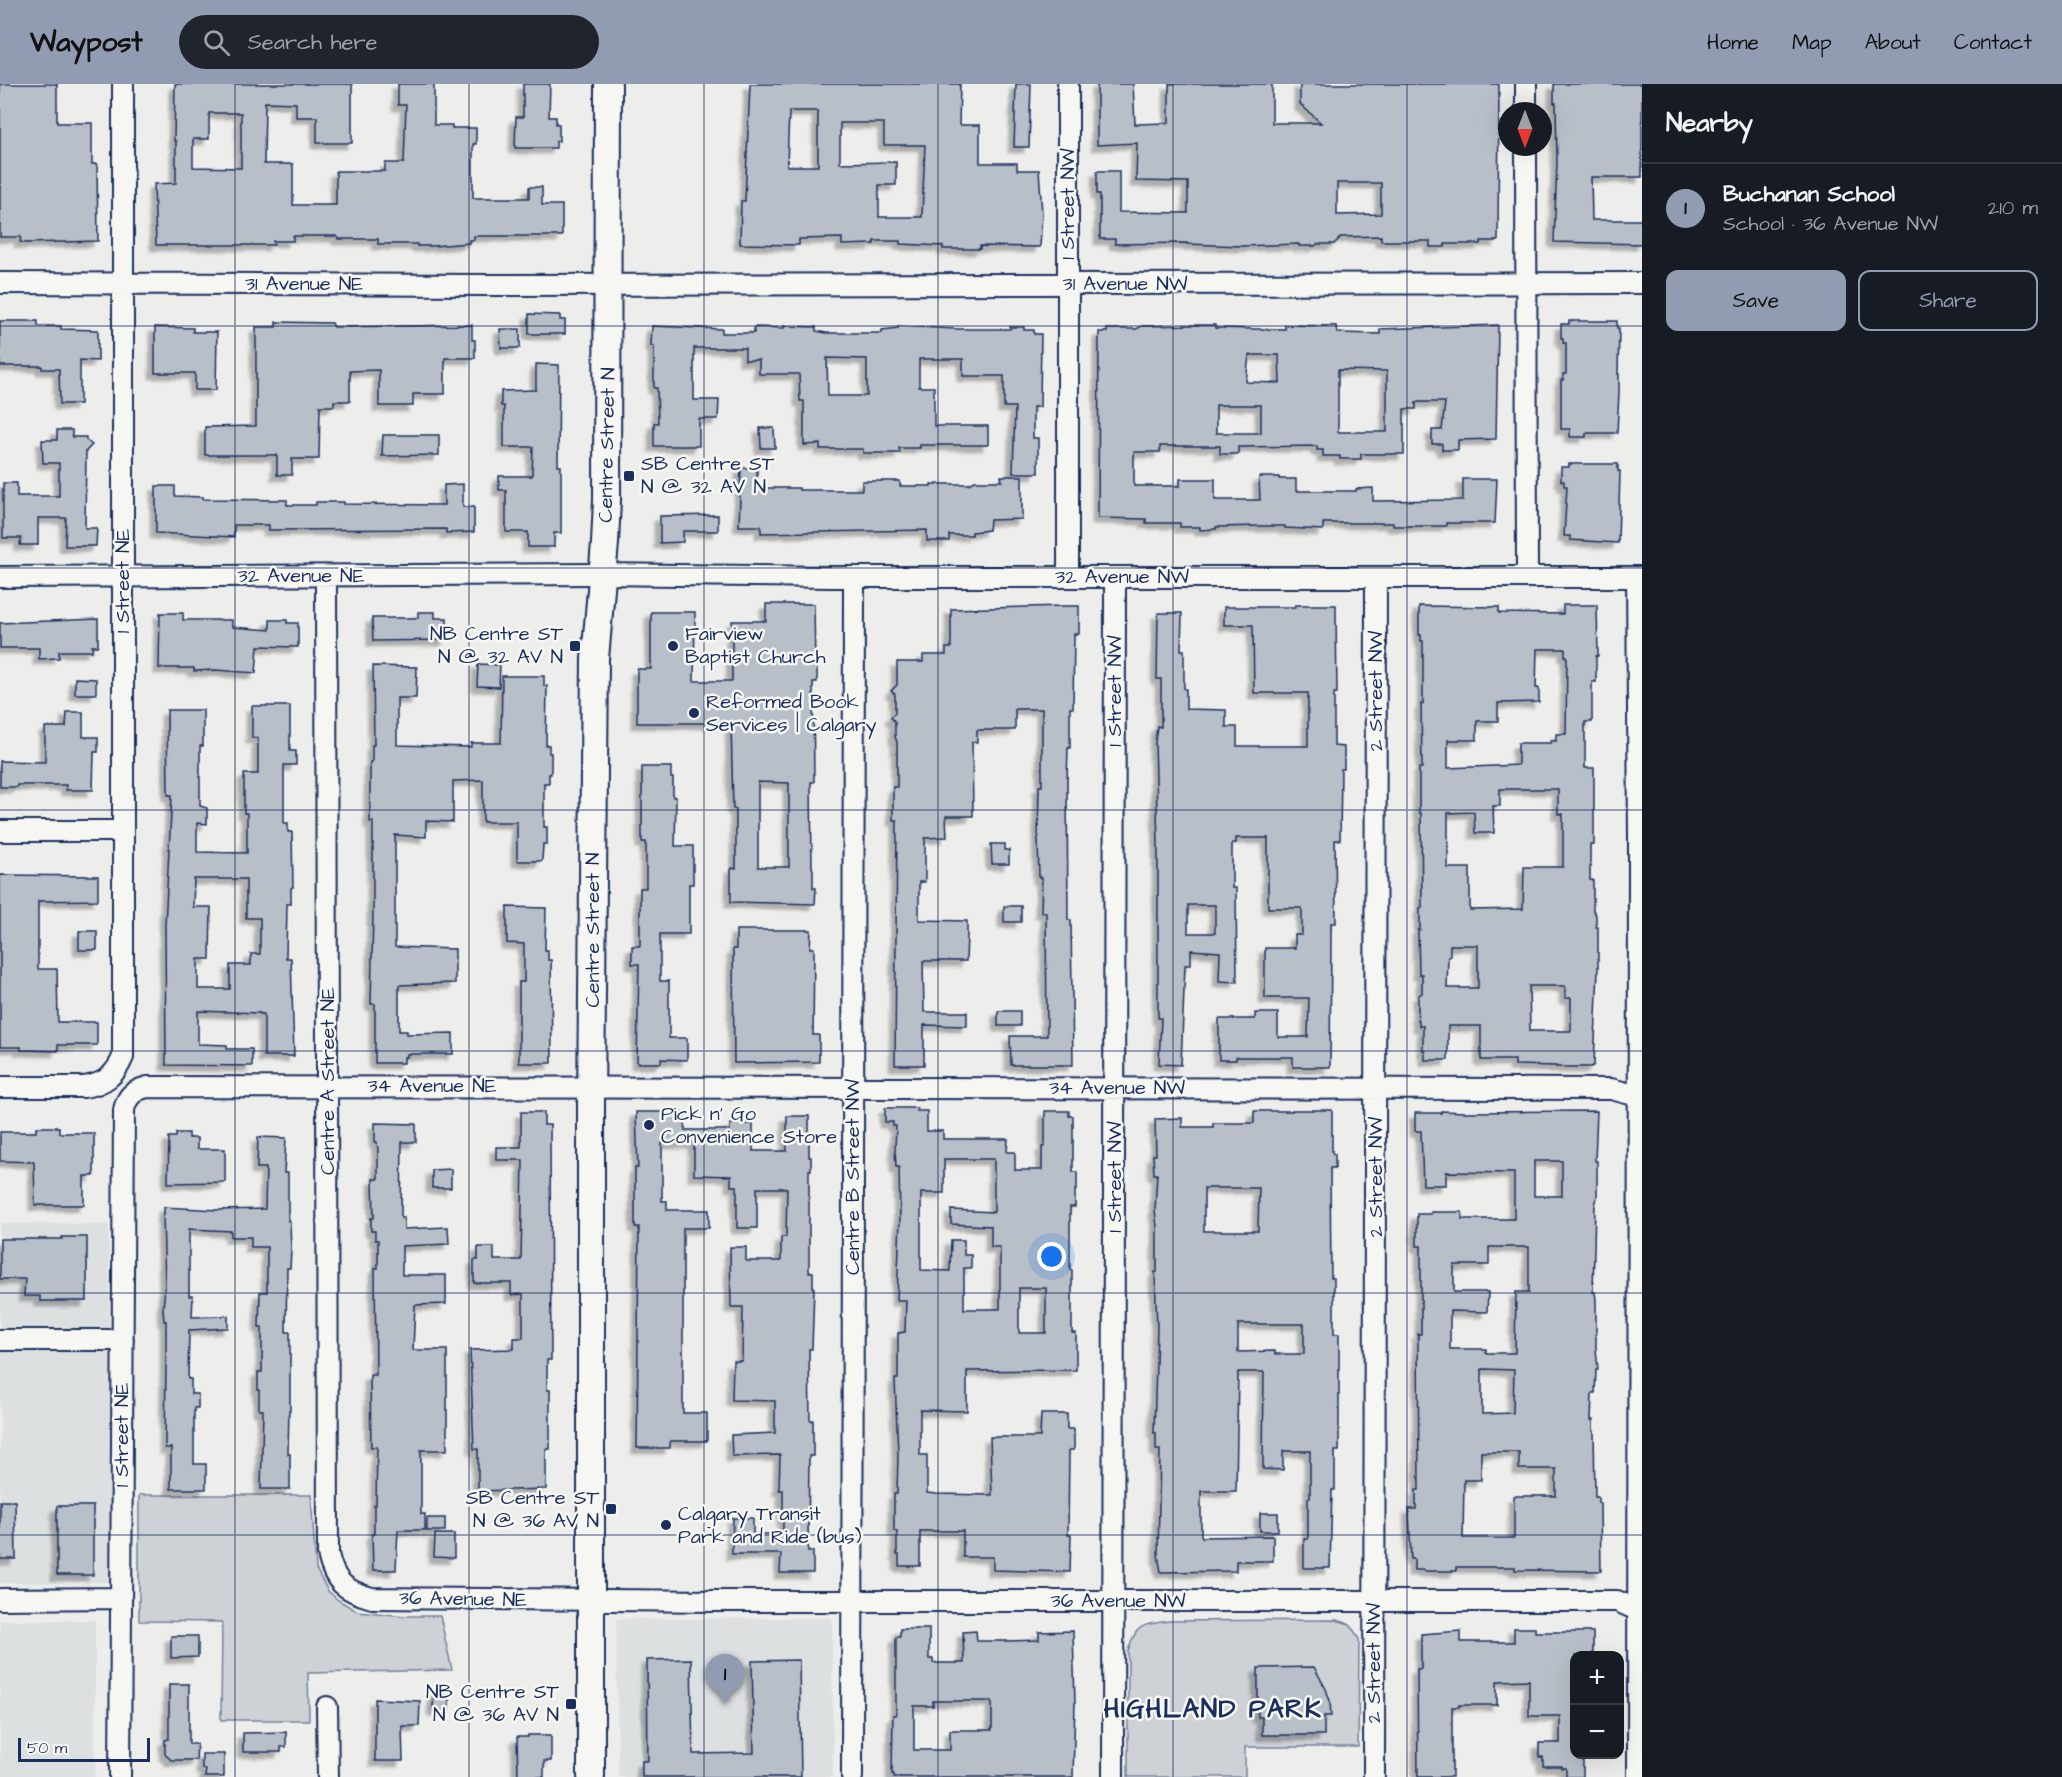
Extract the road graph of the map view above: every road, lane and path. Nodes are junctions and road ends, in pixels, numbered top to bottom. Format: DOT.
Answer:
graph roads {
  1 [pos="123,84"];
  2 [pos="608,84"];
  3 [pos="1068,84"];
  4 [pos="1526,84"];
  5 [pos="1526,102"];
  6 [pos="1526,156"];
  7 [pos="0,283"];
  8 [pos="124,283"];
  9 [pos="608,284"];
  10 [pos="1068,284"];
  11 [pos="1527,284"];
  12 [pos="1642,284"];
  13 [pos="602,574"];
  14 [pos="326,576"];
  15 [pos="0,577"];
  16 [pos="123,577"];
  17 [pos="854,577"];
  18 [pos="1068,577"];
  19 [pos="1114,577"];
  20 [pos="1527,577"];
  21 [pos="1639,577"];
  22 [pos="1376,578"];
  23 [pos="0,831"];
  24 [pos="123,831"];
  25 [pos="1640,839"];
  26 [pos="328,1086"];
  27 [pos="0,1087"];
  28 [pos="591,1087"];
  29 [pos="854,1088"];
  30 [pos="1115,1088"];
  31 [pos="1376,1089"];
  32 [pos="130,1094"];
  33 [pos="1640,1096"];
  34 [pos="0,1340"];
  35 [pos="123,1340"];
  36 [pos="1641,1361"];
  37 [pos="339,1582"];
  38 [pos="121,1598"];
  39 [pos="0,1599"];
  40 [pos="591,1600"];
  41 [pos="852,1601"];
  42 [pos="1115,1601"];
  43 [pos="1374,1602"];
  44 [pos="1640,1611"];
  45 [pos="327,1707"];
  46 [pos="120,1777"];
  47 [pos="327,1777"];
  48 [pos="591,1777"];
  49 [pos="852,1777"];
  50 [pos="1113,1777"];
  51 [pos="1374,1777"];
  52 [pos="1638,1777"];
  1 -- 8 [label="street, 1 Street NE"];
  2 -- 9 [label="main road, Centre Street N"];
  3 -- 10 [label="street, 1 Street NW"];
  4 -- 5 [label="street"];
  6 -- 11 [label="street"];
  7 -- 8 [label="street, 31 Avenue NE"];
  8 -- 9 [label="street, 31 Avenue NE"];
  8 -- 16 [label="street, 1 Street NE"];
  9 -- 10 [label="street, 31 Avenue NW"];
  9 -- 13 [label="main road, Centre Street N"];
  10 -- 11 [label="street, 31 Avenue NW"];
  10 -- 18 [label="street, 1 Street NW"];
  11 -- 12 [label="street, 31 Avenue NW"];
  11 -- 20 [label="street"];
  13 -- 14 [label="street, 32 Avenue NE"];
  13 -- 17 [label="street, 32 Avenue NW"];
  13 -- 28 [label="main road, Centre Street N"];
  14 -- 16 [label="street, 32 Avenue NE"];
  14 -- 26 [label="street, Centre A Street NE"];
  15 -- 16 [label="street, 32 Avenue NE"];
  16 -- 24 [label="street, 1 Street NE"];
  17 -- 18 [label="street, 32 Avenue NW"];
  17 -- 29 [label="street, Centre B Street NW"];
  18 -- 19 [label="street, 32 Avenue NW"];
  19 -- 22 [label="street, 32 Avenue NW"];
  19 -- 30 [label="street, 1 Street NW"];
  20 -- 21 [label="street, 32 Avenue NW"];
  20 -- 22 [label="street, 32 Avenue NW"];
  21 -- 25 [label="street"];
  22 -- 31 [label="street, 2 Street NW"];
  23 -- 24 [label="street"];
  24 -- 27 [label="street, 1 Street NE"];
  25 -- 33 [label="street"];
  26 -- 28 [label="street, 34 Avenue NE"];
  26 -- 32 [label="street, 34 Avenue NE"];
  26 -- 37 [label="street, Centre A Street NE"];
  28 -- 29 [label="street, 34 Avenue NW"];
  28 -- 40 [label="main road, Centre Street N"];
  29 -- 30 [label="street, 34 Avenue NW"];
  29 -- 41 [label="street, Centre B Street NW"];
  30 -- 31 [label="street, 34 Avenue NW"];
  30 -- 42 [label="street, 1 Street NW"];
  31 -- 33 [label="street, 34 Avenue NW"];
  31 -- 43 [label="street, 2 Street NW"];
  32 -- 35 [label="street, 1 Street NE"];
  33 -- 36 [label="street"];
  34 -- 35 [label="street"];
  35 -- 38 [label="street, 1 Street NE"];
  36 -- 44 [label="street"];
  37 -- 40 [label="street, 36 Avenue NE"];
  38 -- 39 [label="street"];
  38 -- 46 [label="street, 1 Street NE"];
  40 -- 41 [label="street, 36 Avenue NW"];
  40 -- 48 [label="main road, Centre Street N"];
  41 -- 42 [label="street, 36 Avenue NW"];
  41 -- 49 [label="street, Centre B Street NW"];
  42 -- 43 [label="street, 36 Avenue NW"];
  42 -- 50 [label="street, 1 Street NW"];
  43 -- 44 [label="street, 36 Avenue NW"];
  43 -- 51 [label="street, 2 Street NW"];
  44 -- 52 [label="street"];
  45 -- 47 [label="street"];
}
